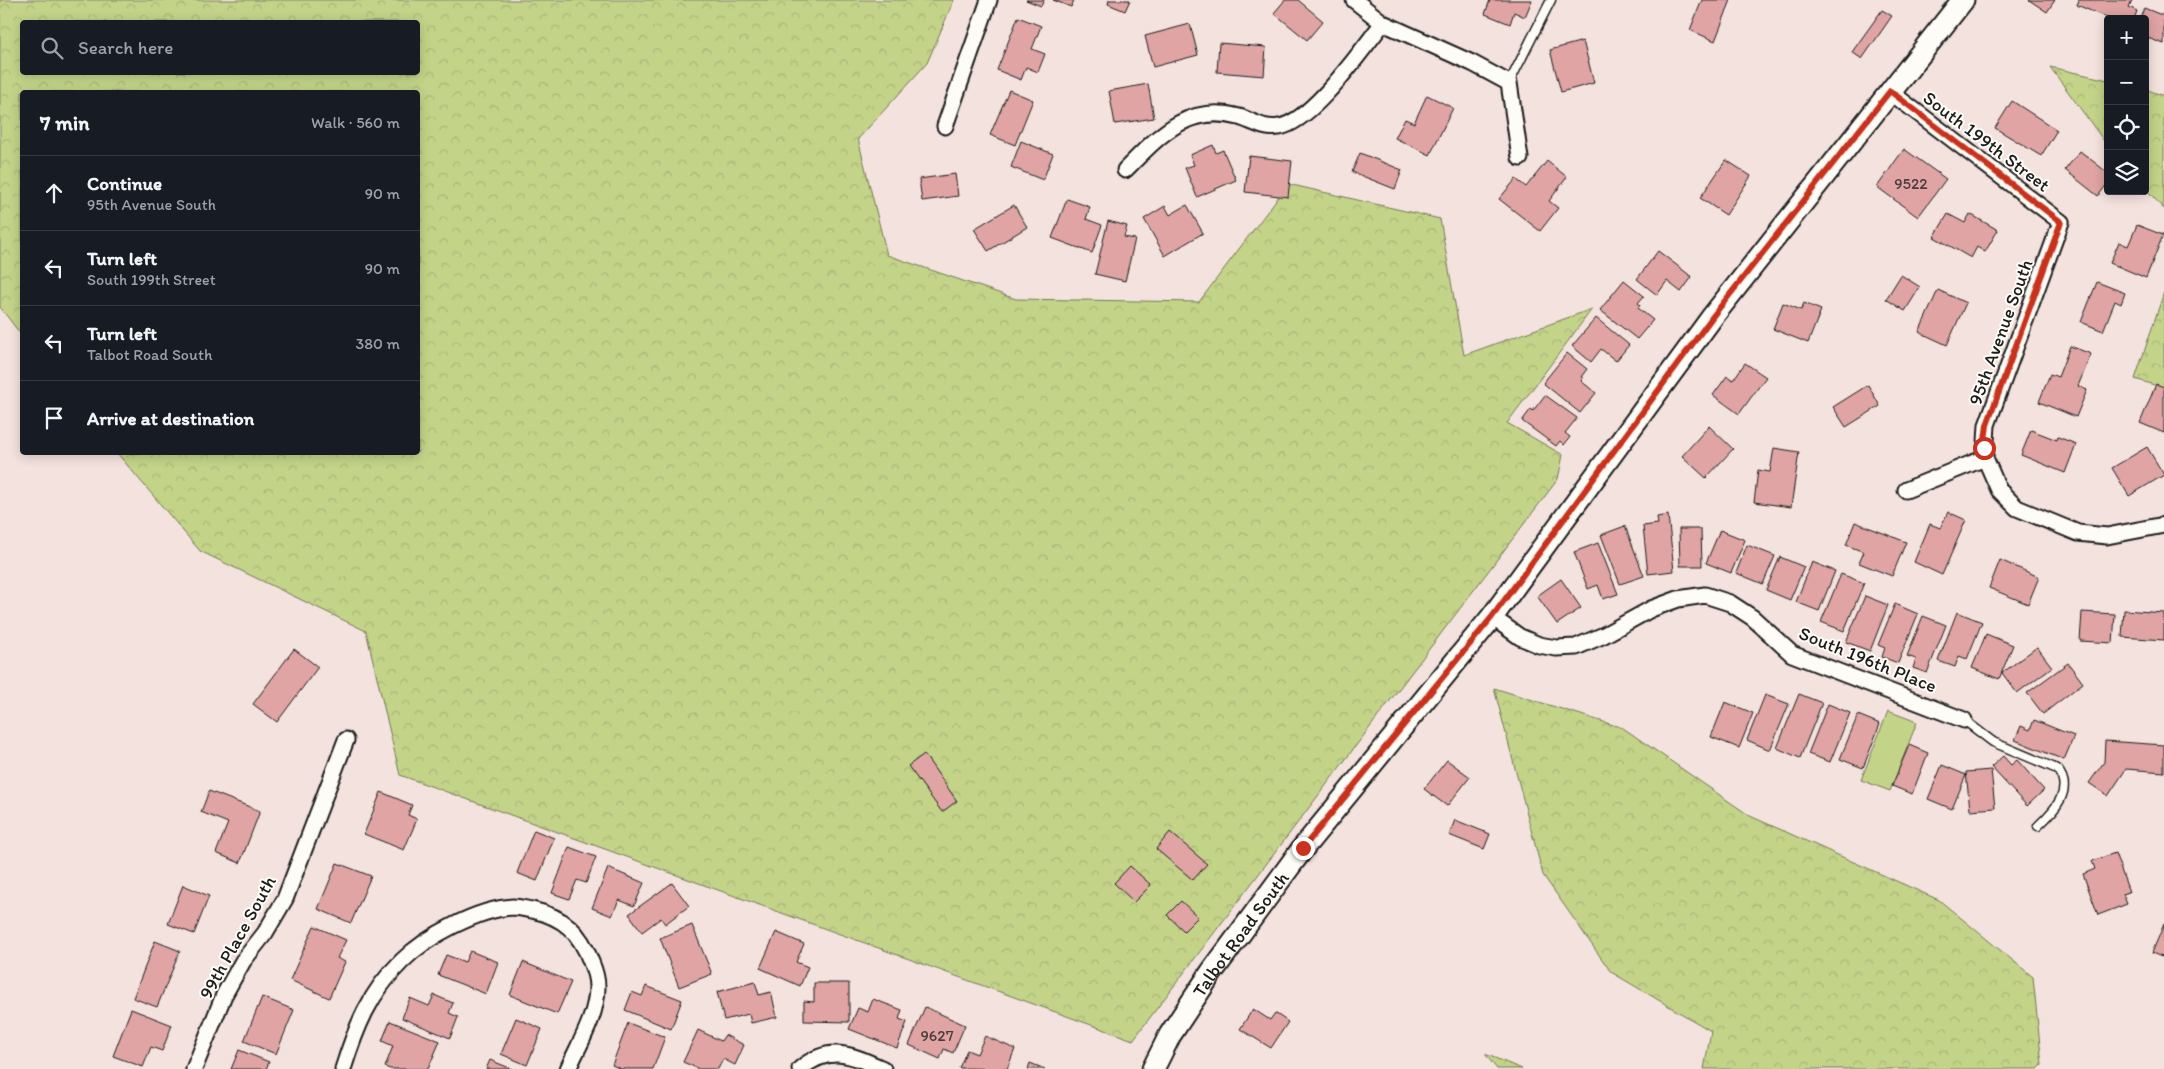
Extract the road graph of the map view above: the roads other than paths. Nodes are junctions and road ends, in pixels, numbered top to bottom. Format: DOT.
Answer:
graph roads {
  1 [pos="989,0"];
  2 [pos="1354,0"];
  3 [pos="1551,0"];
  4 [pos="1963,0"];
  5 [pos="1383,23"];
  6 [pos="1509,83"];
  7 [pos="1890,91"];
  8 [pos="945,126"];
  9 [pos="1520,158"];
  10 [pos="1125,170"];
  11 [pos="2061,222"];
  12 [pos="1985,458"];
  13 [pos="1906,490"];
  14 [pos="2164,525"];
  15 [pos="1492,617"];
  16 [pos="1964,720"];
  17 [pos="346,740"];
  18 [pos="2038,826"];
  19 [pos="194,1069"];
  20 [pos="343,1069"];
  21 [pos="568,1069"];
  22 [pos="800,1069"];
  23 [pos="883,1069"];
  24 [pos="1153,1069"];
  1 -- 8 [label="street"];
  2 -- 5 [label="street"];
  3 -- 6 [label="lane"];
  4 -- 7 [label="street, Talbot Road South"];
  5 -- 6 [label="street"];
  5 -- 10 [label="street"];
  6 -- 9 [label="street"];
  7 -- 11 [label="street, South 199th Street"];
  7 -- 15 [label="street, Talbot Road South"];
  11 -- 12 [label="street, 95th Avenue South"];
  12 -- 13 [label="street"];
  12 -- 14 [label="street"];
  15 -- 16 [label="street, South 196th Place"];
  15 -- 24 [label="street, Talbot Road South"];
  16 -- 18 [label="lane"];
  17 -- 19 [label="street, 99th Place South"];
  20 -- 21 [label="street"];
  22 -- 23 [label="street"];
}
